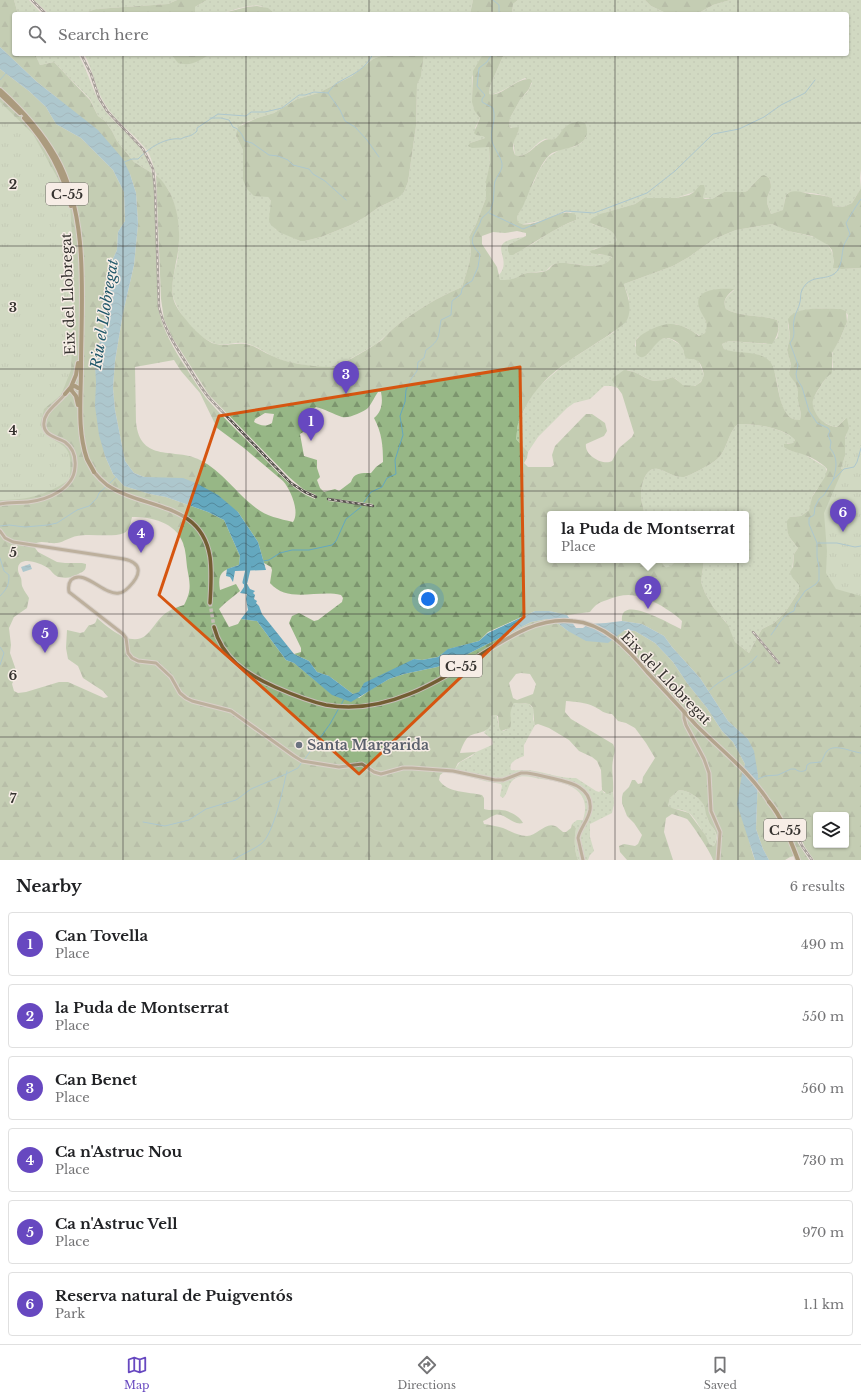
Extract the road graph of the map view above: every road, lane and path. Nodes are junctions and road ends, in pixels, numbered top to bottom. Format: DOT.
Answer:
graph roads {
  1 [pos="0,90"];
  2 [pos="0,94"];
  3 [pos="78,363"];
  4 [pos="81,375"];
  5 [pos="78,388"];
  6 [pos="72,390"];
  7 [pos="65,394"];
  8 [pos="79,407"];
  9 [pos="94,472"];
  10 [pos="0,504"];
  11 [pos="0,531"];
  12 [pos="210,603"];
  13 [pos="214,627"];
  14 [pos="684,711"];
  15 [pos="768,800"];
  16 [pos="583,860"];
  17 [pos="718,860"];
  18 [pos="797,860"];
  1 -- 4 [label="highway, Eix del Llobregat / C-55"];
  2 -- 3 [label="highway, Eix del Llobregat / C-55"];
  3 -- 5 [label="highway, Eix del Llobregat / C-55"];
  3 -- 6 [label="highway"];
  4 -- 5 [label="highway, C-55"];
  4 -- 8 [label="highway, Eix del Llobregat / C-55"];
  5 -- 6 [label="highway"];
  5 -- 8 [label="highway, Eix del Llobregat / C-55"];
  6 -- 7 [label="highway"];
  6 -- 8 [label="highway"];
  7 -- 10 [label="street"];
  8 -- 9 [label="highway, Eix del Llobregat / C-55"];
  9 -- 12 [label="main road, Eix del Llobregat / C-55"];
  11 -- 16 [label="street"];
  13 -- 14 [label="main road, Eix del Llobregat / C-55"];
  14 -- 15 [label="main road, Eix del Llobregat / C-55"];
  14 -- 17 [label="street"];
  15 -- 18 [label="highway, Eix del Llobregat / C-55"];
}
